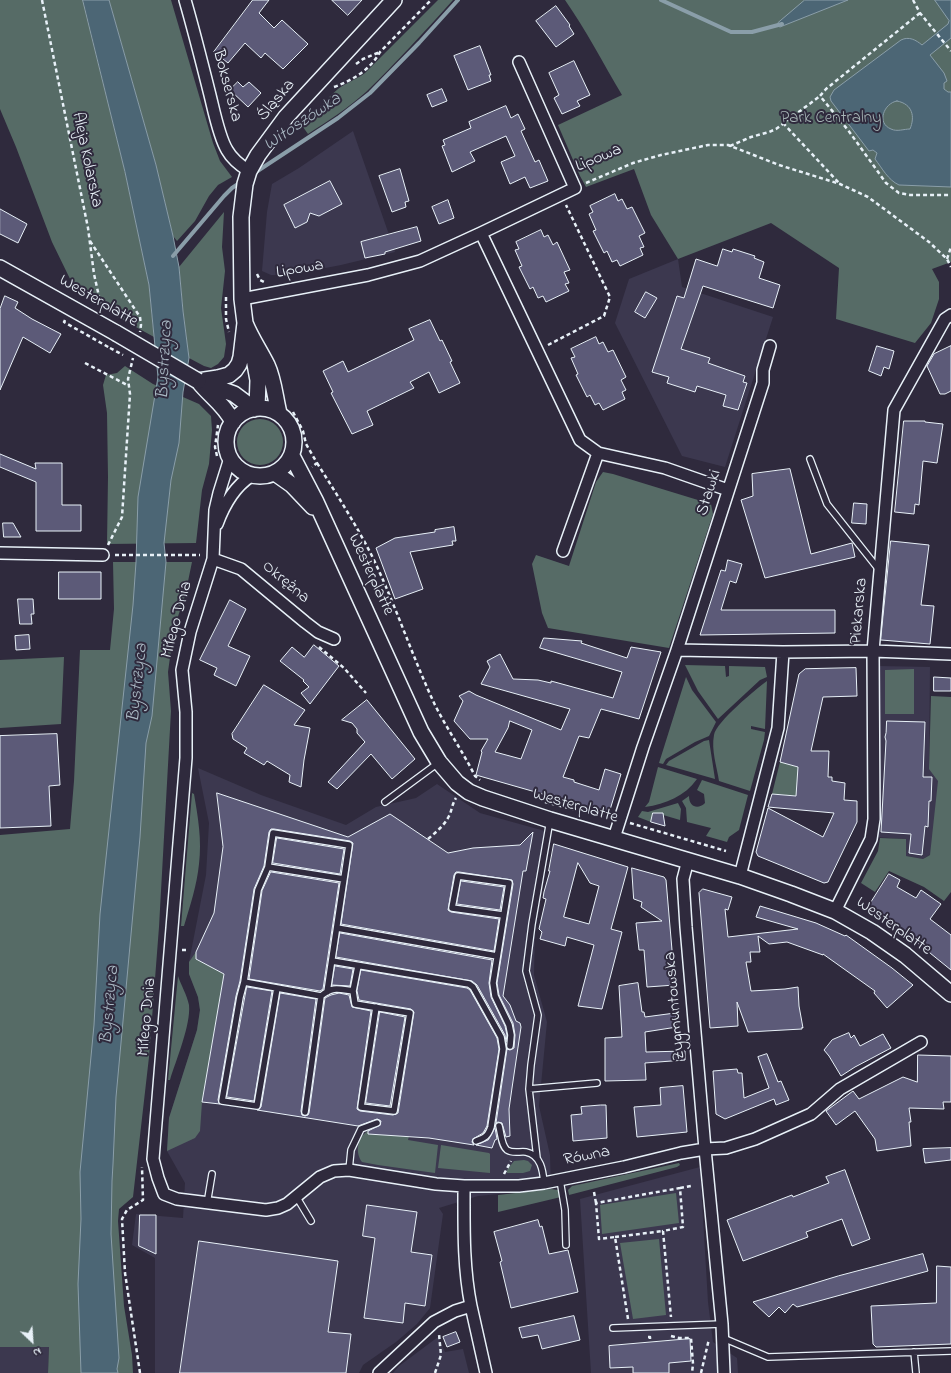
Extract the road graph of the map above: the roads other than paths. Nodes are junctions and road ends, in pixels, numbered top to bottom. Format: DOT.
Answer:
graph roads {
  1 [pos="185,0"];
  2 [pos="394,0"];
  3 [pos="519,62"];
  4 [pos="249,171"];
  5 [pos="481,233"];
  6 [pos="0,268"];
  7 [pos="242,299"];
  8 [pos="948,317"];
  9 [pos="247,327"];
  10 [pos="770,346"];
  11 [pos="198,381"];
  12 [pos="256,409"];
  13 [pos="285,411"];
  14 [pos="233,422"];
  15 [pos="598,453"];
  16 [pos="292,456"];
  17 [pos="230,458"];
  18 [pos="810,458"];
  19 [pos="275,473"];
  20 [pos="251,476"];
  21 [pos="728,490"];
  22 [pos="321,515"];
  23 [pos="215,530"];
  24 [pos="563,551"];
  25 [pos="0,553"];
  26 [pos="103,555"];
  27 [pos="213,559"];
  28 [pos="880,571"];
  29 [pos="334,639"];
  30 [pos="677,650"];
  31 [pos="873,651"];
  32 [pos="783,652"];
  33 [pos="951,654"];
  34 [pos="440,762"];
  35 [pos="385,802"];
  36 [pos="550,820"];
  37 [pos="614,838"];
  38 [pos="688,860"];
  39 [pos="268,867"];
  40 [pos="740,876"];
  41 [pos="344,879"];
  42 [pos="835,911"];
  43 [pos="503,915"];
  44 [pos="337,928"];
  45 [pos="497,956"];
  46 [pos="332,961"];
  47 [pos="358,966"];
  48 [pos="244,982"];
  49 [pos="277,988"];
  50 [pos="352,991"];
  51 [pos="327,992"];
  52 [pos="951,994"];
  53 [pos="321,996"];
  54 [pos="376,1007"];
  55 [pos="921,1042"];
  56 [pos="510,1046"];
  57 [pos="597,1083"];
  58 [pos="530,1090"];
  59 [pos="305,1112"];
  60 [pos="377,1123"];
  61 [pos="499,1126"];
  62 [pos="476,1141"];
  63 [pos="704,1149"];
  64 [pos="537,1158"];
  65 [pos="349,1170"];
  66 [pos="212,1174"];
  67 [pos="560,1180"];
  68 [pos="544,1183"];
  69 [pos="464,1186"];
  70 [pos="296,1196"];
  71 [pos="207,1204"];
  72 [pos="311,1221"];
  73 [pos="566,1245"];
  74 [pos="471,1306"];
  75 [pos="716,1324"];
  76 [pos="613,1328"];
  77 [pos="722,1338"];
  78 [pos="951,1351"];
  79 [pos="914,1352"];
  80 [pos="379,1373"];
  81 [pos="486,1373"];
  82 [pos="724,1373"];
  83 [pos="916,1373"];
  1 -- 4 [label="street, Bokserska"];
  2 -- 4 [label="street, Śląska"];
  3 -- 5 [label="street, Lipowa"];
  4 -- 7 [label="street, Śląska"];
  5 -- 7 [label="street, Lipowa"];
  5 -- 15 [label="street"];
  6 -- 11 [label="street, Westerplatte, bridge"];
  7 -- 9 [label="street, Śląska"];
  8 -- 28 [label="street, Piekarska"];
  9 -- 11 [label="street"];
  9 -- 12 [label="street, Śląska"];
  9 -- 13 [label="street, Śląska"];
  10 -- 21 [label="street, Stawki"];
  11 -- 12 [label="street, Westerplatte"];
  11 -- 14 [label="street, Westerplatte"];
  12 -- 13 [label="street"];
  12 -- 14 [label="street"];
  13 -- 16 [label="street"];
  14 -- 17 [label="street"];
  15 -- 21 [label="street"];
  15 -- 24 [label="street"];
  16 -- 19 [label="street"];
  16 -- 22 [label="street, Westerplatte"];
  17 -- 20 [label="street"];
  17 -- 23 [label="street, Miłego Dnia"];
  18 -- 28 [label="lane"];
  19 -- 20 [label="street"];
  19 -- 22 [label="street, Westerplatte"];
  20 -- 23 [label="street, Miłego Dnia"];
  21 -- 30 [label="street, Stawki"];
  22 -- 34 [label="street, Westerplatte"];
  23 -- 27 [label="street, Miłego Dnia"];
  25 -- 26 [label="street"];
  27 -- 29 [label="street, Okrężna"];
  27 -- 71 [label="street, Miłego Dnia"];
  28 -- 31 [label="street, Piekarska"];
  30 -- 32 [label="street"];
  30 -- 37 [label="street, Stawki"];
  31 -- 32 [label="street"];
  31 -- 33 [label="street"];
  31 -- 42 [label="street, Piekarska"];
  32 -- 40 [label="street"];
  34 -- 35 [label="lane"];
  34 -- 36 [label="street, Westerplatte"];
  36 -- 37 [label="street, Westerplatte"];
  36 -- 58 [label="lane"];
  37 -- 38 [label="street, Westerplatte"];
  38 -- 40 [label="street, Westerplatte"];
  38 -- 63 [label="street, Zygmuntowska"];
  39 -- 41 [label="lane"];
  39 -- 41 [label="lane"];
  39 -- 48 [label="lane"];
  40 -- 42 [label="street, Westerplatte"];
  41 -- 44 [label="lane"];
  42 -- 52 [label="street, Westerplatte"];
  43 -- 43 [label="lane"];
  43 -- 45 [label="lane"];
  44 -- 45 [label="lane"];
  44 -- 46 [label="lane"];
  45 -- 56 [label="lane"];
  46 -- 47 [label="lane"];
  46 -- 51 [label="lane"];
  47 -- 50 [label="lane"];
  47 -- 62 [label="lane"];
  48 -- 49 [label="lane"];
  48 -- 49 [label="lane"];
  49 -- 53 [label="lane"];
  50 -- 51 [label="lane"];
  50 -- 54 [label="lane"];
  51 -- 53 [label="lane"];
  53 -- 59 [label="lane"];
  54 -- 54 [label="lane"];
  55 -- 63 [label="street, Równa"];
  57 -- 58 [label="lane"];
  58 -- 64 [label="lane"];
  60 -- 65 [label="lane"];
  61 -- 64 [label="lane"];
  63 -- 67 [label="street, Równa"];
  63 -- 75 [label="street, Zygmuntowska"];
  64 -- 68 [label="lane"];
  65 -- 69 [label="street, Miłego Dnia"];
  65 -- 70 [label="street, Miłego Dnia"];
  66 -- 71 [label="lane"];
  67 -- 68 [label="street, Równa"];
  67 -- 73 [label="lane"];
  68 -- 69 [label="street, Równa"];
  69 -- 74 [label="street"];
  70 -- 71 [label="street, Miłego Dnia"];
  70 -- 72 [label="lane"];
  74 -- 80 [label="street"];
  74 -- 81 [label="street"];
  75 -- 76 [label="lane"];
  75 -- 77 [label="street, Zygmuntowska"];
  77 -- 79 [label="lane"];
  77 -- 82 [label="street, Zygmuntowska"];
  78 -- 79 [label="lane"];
  79 -- 83 [label="lane"];
}
